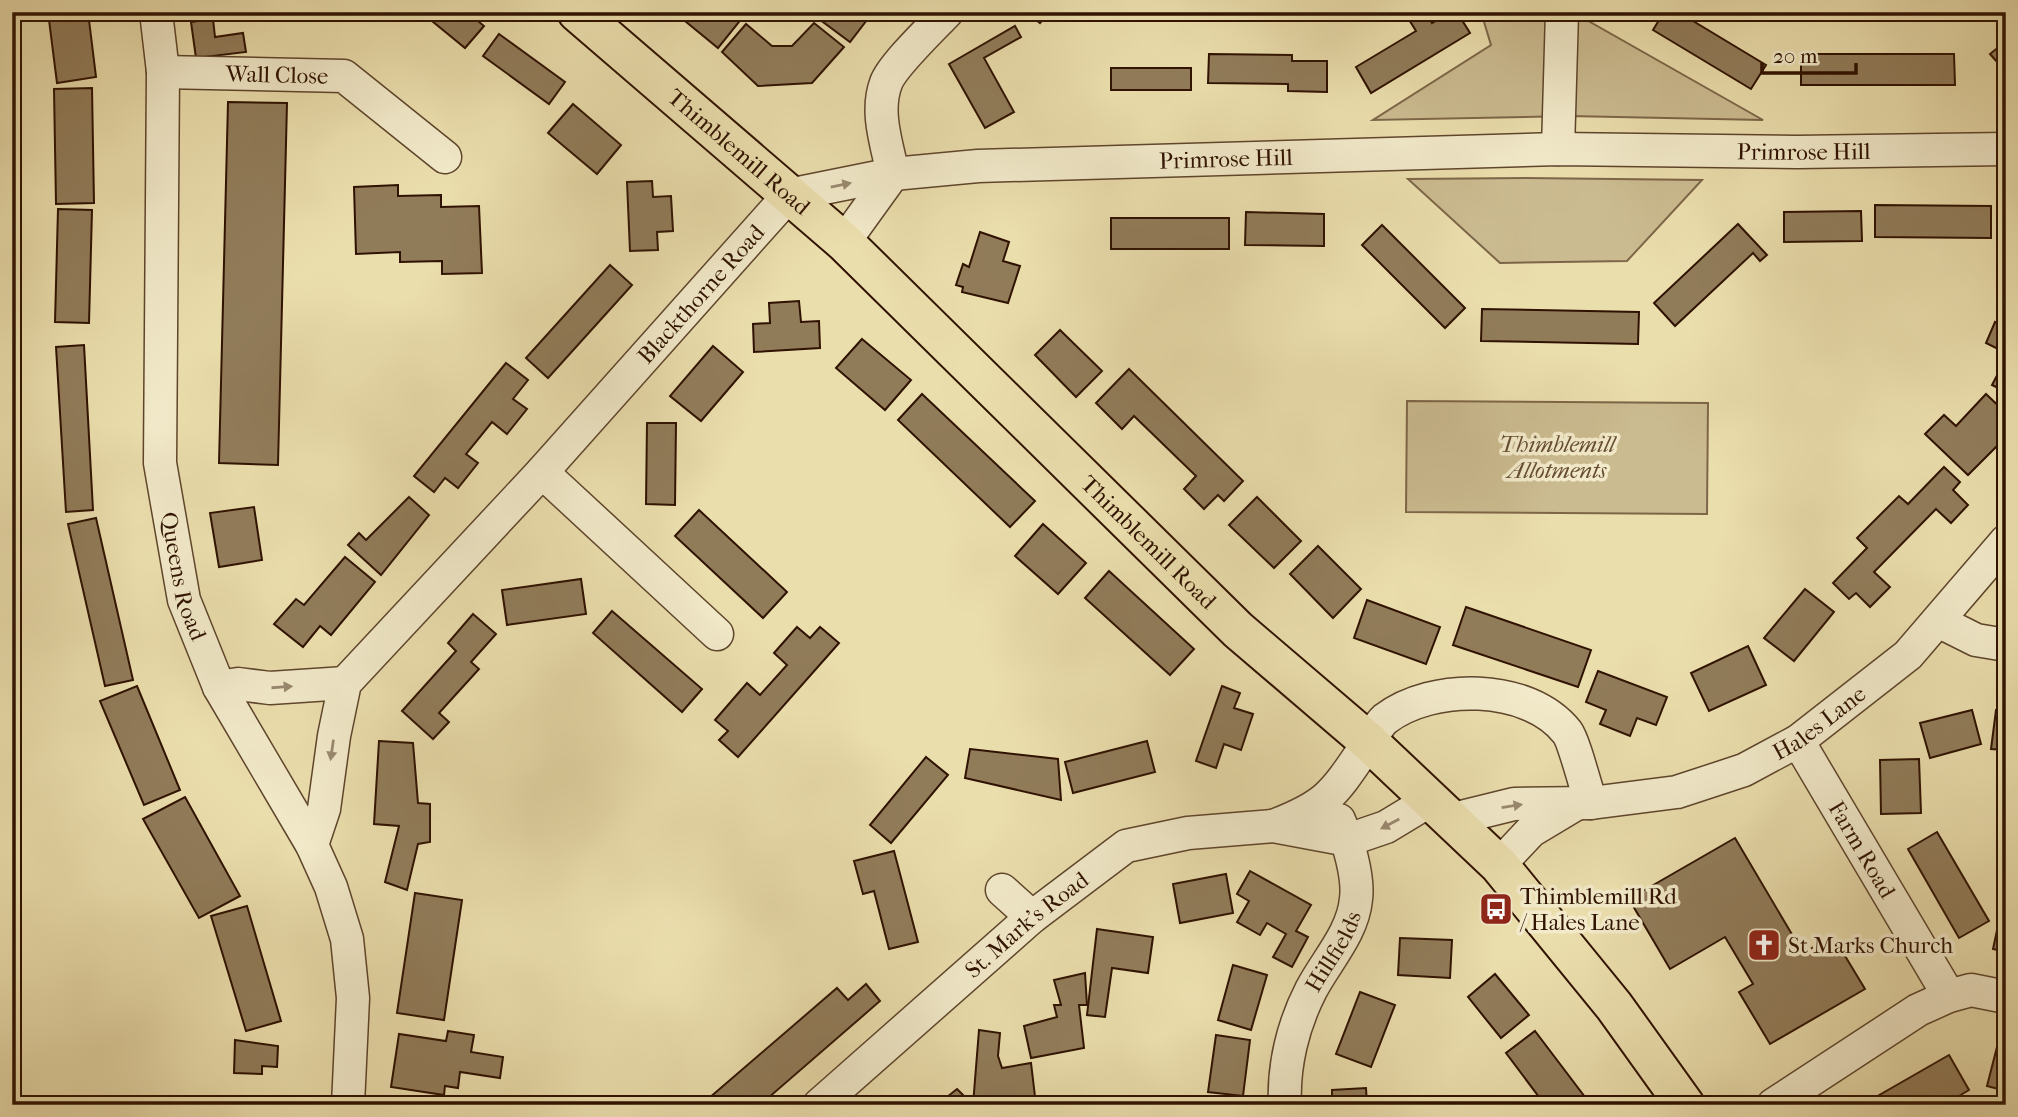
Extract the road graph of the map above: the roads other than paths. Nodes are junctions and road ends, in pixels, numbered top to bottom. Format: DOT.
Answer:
graph roads {
  1 [pos="156,12"];
  2 [pos="577,12"];
  3 [pos="947,12"];
  4 [pos="1562,12"];
  5 [pos="163,72"];
  6 [pos="1558,149"];
  7 [pos="2006,149"];
  8 [pos="445,157"];
  9 [pos="893,174"];
  10 [pos="789,195"];
  11 [pos="844,242"];
  12 [pos="541,472"];
  13 [pos="2006,541"];
  14 [pos="1938,621"];
  15 [pos="718,634"];
  16 [pos="2006,645"];
  17 [pos="345,683"];
  18 [pos="219,687"];
  19 [pos="1798,741"];
  20 [pos="1369,743"];
  21 [pos="1328,797"];
  22 [pos="1584,803"];
  23 [pos="1439,810"];
  24 [pos="1273,826"];
  25 [pos="1348,840"];
  26 [pos="312,845"];
  27 [pos="1499,865"];
  28 [pos="1002,890"];
  29 [pos="1032,917"];
  30 [pos="1949,996"];
  31 [pos="2006,997"];
  32 [pos="348,1105"];
  33 [pos="818,1105"];
  34 [pos="1285,1105"];
  35 [pos="1685,1105"];
  36 [pos="1773,1105"];
  1 -- 5 [label="street, Queens Road"];
  2 -- 10 [label="main road, Thimblemill Road"];
  3 -- 9 [label="street"];
  4 -- 6 [label="street"];
  5 -- 8 [label="street, Wall Close"];
  5 -- 18 [label="street, Queens Road"];
  6 -- 7 [label="street, Primrose Hill"];
  6 -- 9 [label="street, Primrose Hill"];
  10 -- 9 [label="street, one-way"];
  9 -- 11 [label="street"];
  10 -- 11 [label="main road, Thimblemill Road"];
  10 -- 12 [label="street, Blackthorne Road"];
  11 -- 20 [label="main road, Thimblemill Road"];
  12 -- 15 [label="street"];
  12 -- 17 [label="street, Blackthorne Road"];
  13 -- 14 [label="street, Hales Lane"];
  14 -- 16 [label="street"];
  14 -- 19 [label="street, Hales Lane"];
  18 -- 17 [label="street, one-way"];
  17 -- 26 [label="street, one-way"];
  18 -- 26 [label="street, Queens Road"];
  19 -- 22 [label="street, Hales Lane"];
  19 -- 30 [label="street, Farm Road"];
  20 -- 21 [label="street, St. Mark's Road"];
  20 -- 22 [label="street, St. Mark's Road"];
  20 -- 23 [label="main road, Thimblemill Road"];
  21 -- 24 [label="street, St. Mark's Road"];
  21 -- 25 [label="street, Hillfields"];
  23 -- 22 [label="street, Hales Lane, one-way"];
  22 -- 27 [label="street, Hales Lane"];
  23 -- 25 [label="street, St. Mark's Road, one-way"];
  23 -- 27 [label="main road, Thimblemill Road"];
  24 -- 25 [label="street, St. Mark's Road"];
  24 -- 29 [label="street, St. Mark's Road"];
  25 -- 34 [label="street, Hillfields"];
  26 -- 32 [label="street, Queens Road"];
  27 -- 35 [label="main road, Thimblemill Road"];
  28 -- 29 [label="street"];
  29 -- 33 [label="street, St. Mark's Road"];
  30 -- 31 [label="street"];
  30 -- 36 [label="street"];
}
